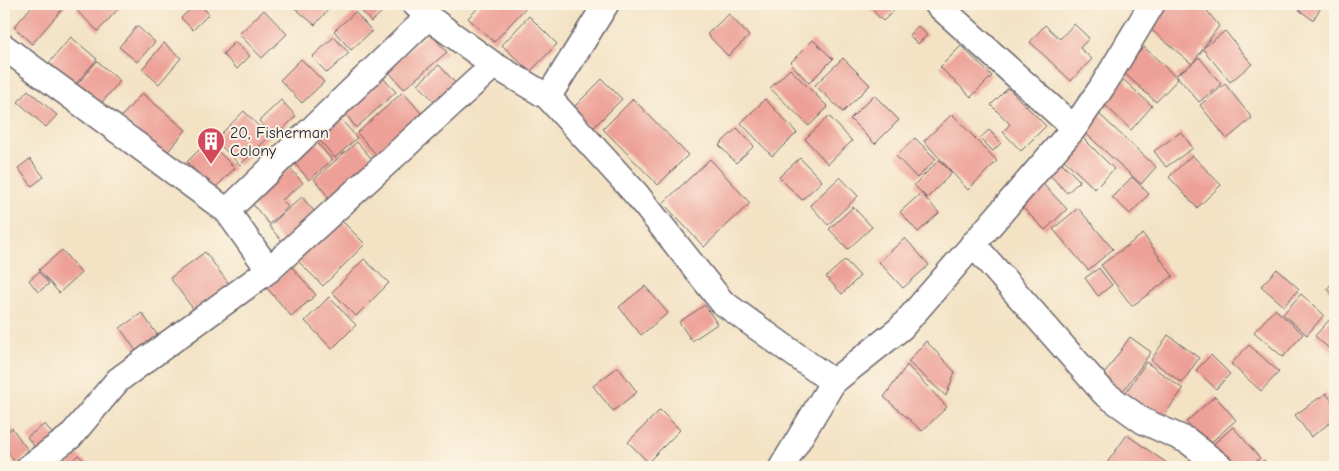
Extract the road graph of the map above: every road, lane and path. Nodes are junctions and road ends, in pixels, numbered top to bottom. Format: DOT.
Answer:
graph roads {
  1 [pos="606,4"];
  2 [pos="937,4"];
  3 [pos="1152,4"];
  4 [pos="422,10"];
  5 [pos="4,47"];
  6 [pos="494,65"];
  7 [pos="548,97"];
  8 [pos="1074,128"];
  9 [pos="227,211"];
  10 [pos="973,244"];
  11 [pos="269,270"];
  12 [pos="833,382"];
  13 [pos="29,467"];
  14 [pos="782,467"];
  15 [pos="1221,467"];
  1 -- 7 [label="street"];
  2 -- 8 [label="street"];
  3 -- 8 [label="street"];
  4 -- 6 [label="street"];
  4 -- 9 [label="street"];
  5 -- 9 [label="street"];
  6 -- 7 [label="street"];
  6 -- 11 [label="street"];
  7 -- 12 [label="street"];
  8 -- 10 [label="street"];
  9 -- 11 [label="street"];
  10 -- 12 [label="street"];
  10 -- 15 [label="street"];
  11 -- 13 [label="street"];
  12 -- 14 [label="street"];
}
